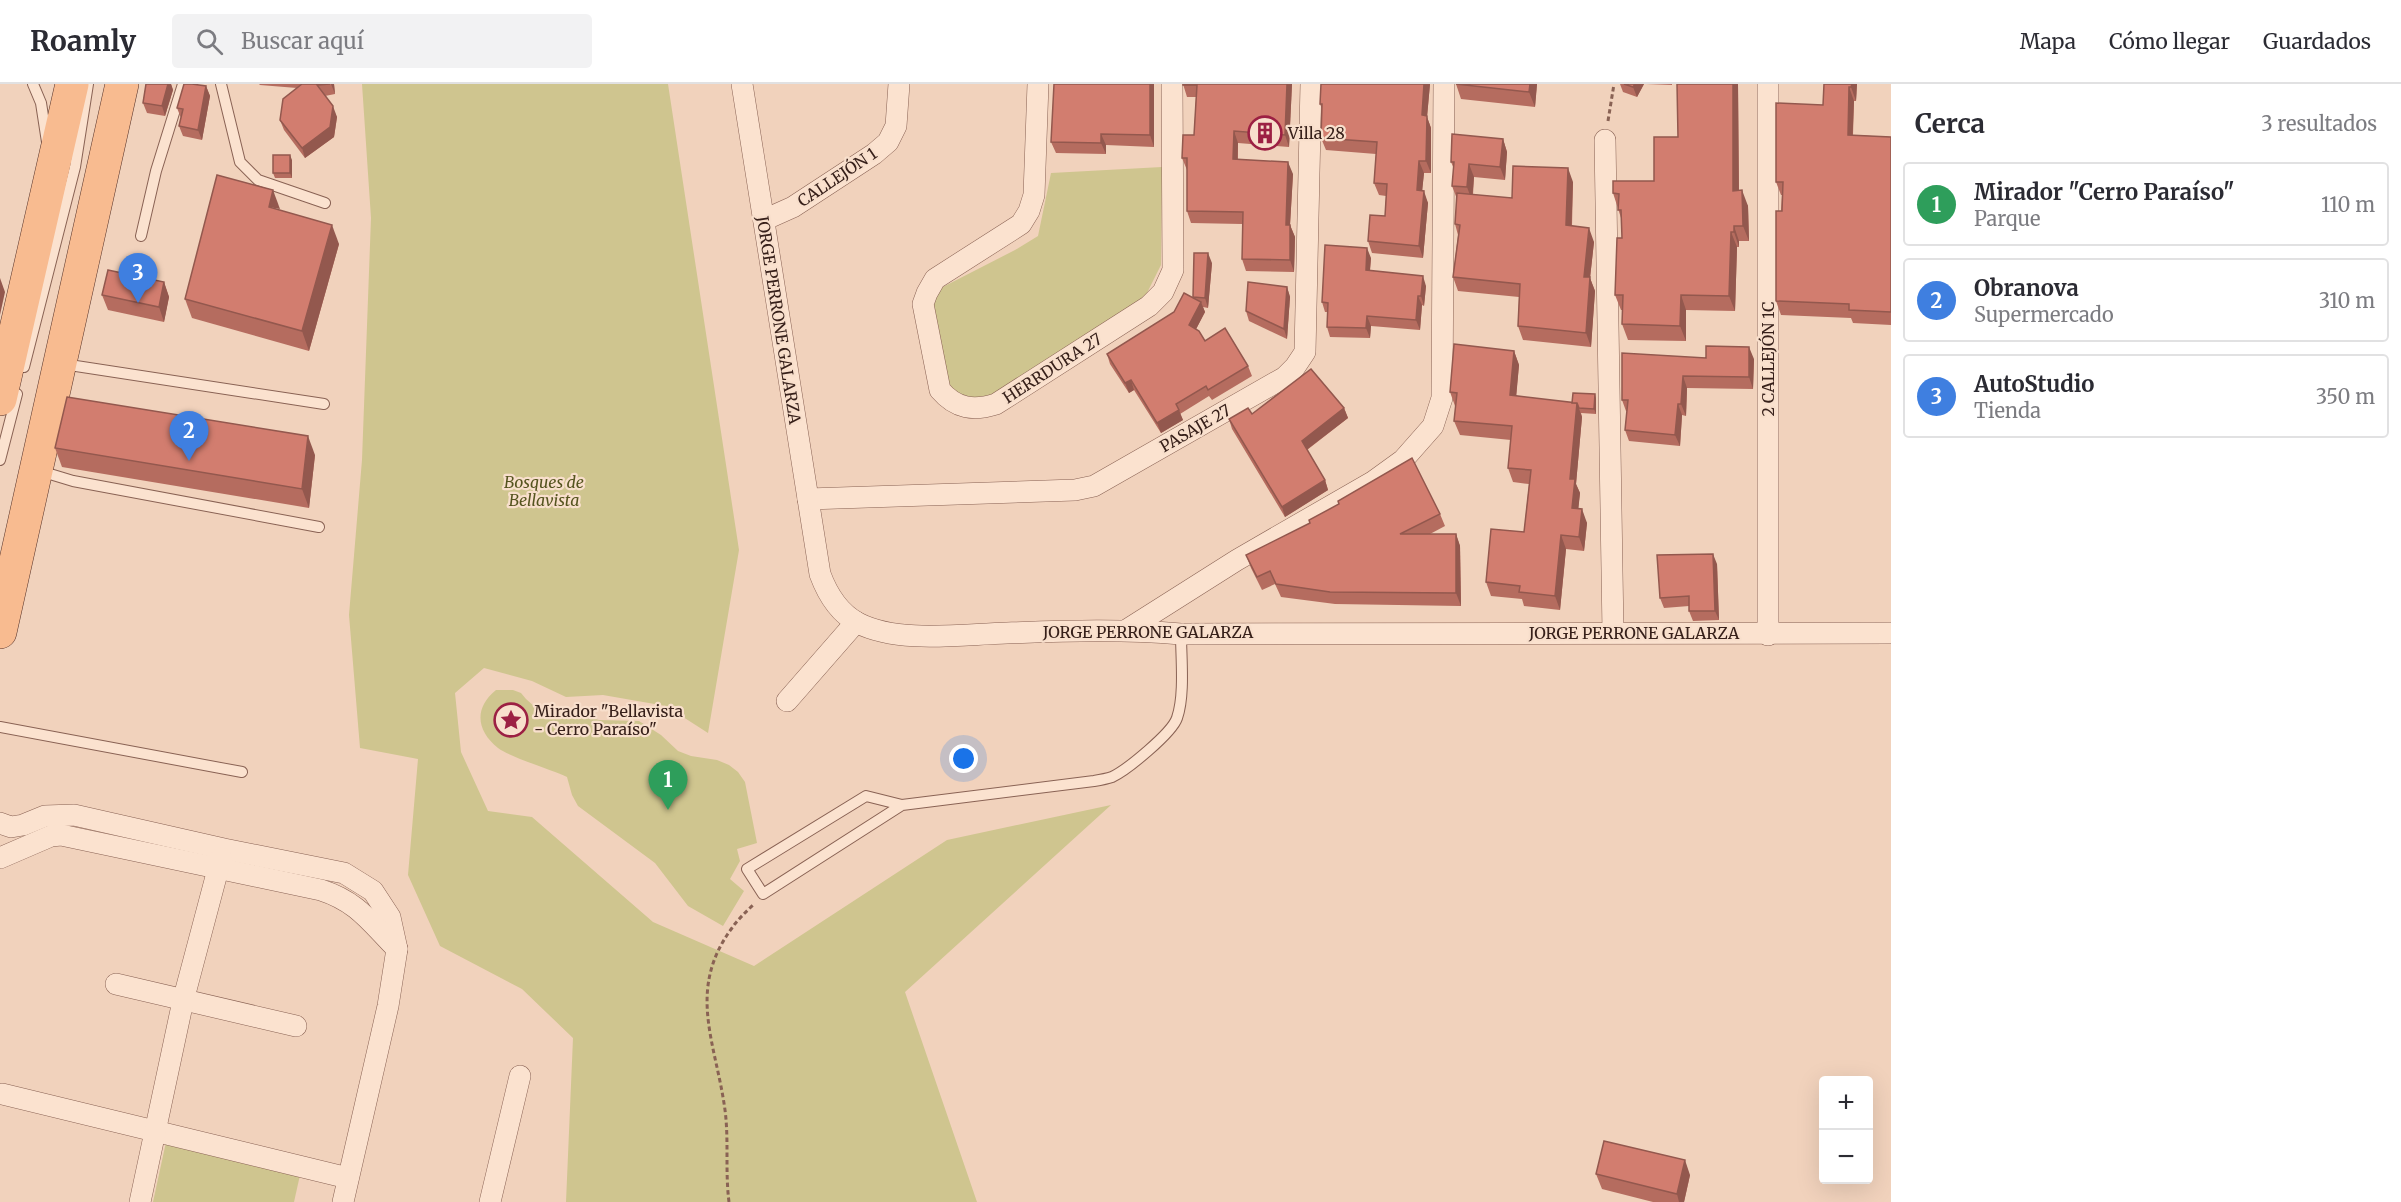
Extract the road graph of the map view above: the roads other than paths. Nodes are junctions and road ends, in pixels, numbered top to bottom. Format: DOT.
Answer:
graph roads {
  1 [pos="33,84"];
  2 [pos="72,84"];
  3 [pos="88,84"];
  4 [pos="122,84"];
  5 [pos="183,84"];
  6 [pos="221,84"];
  7 [pos="742,84"];
  8 [pos="899,84"];
  9 [pos="1038,84"];
  10 [pos="1172,84"];
  11 [pos="1311,84"];
  12 [pos="1444,84"];
  13 [pos="1768,84"];
  14 [pos="1605,140"];
  15 [pos="51,172"];
  16 [pos="325,203"];
  17 [pos="764,220"];
  18 [pos="141,236"];
  19 [pos="59,363"];
  20 [pos="22,375"];
  21 [pos="9,393"];
  22 [pos="324,404"];
  23 [pos="0,460"];
  24 [pos="35,470"];
  25 [pos="808,500"];
  26 [pos="319,527"];
  27 [pos="856,622"];
  28 [pos="1128,629"];
  29 [pos="0,632"];
  30 [pos="1613,632"];
  31 [pos="1891,633"];
  32 [pos="1181,634"];
  33 [pos="1768,634"];
  34 [pos="787,700"];
  35 [pos="0,726"];
  36 [pos="242,772"];
  37 [pos="902,805"];
  38 [pos="0,823"];
  39 [pos="224,849"];
  40 [pos="0,858"];
  41 [pos="217,870"];
  42 [pos="396,949"];
  43 [pos="116,984"];
  44 [pos="183,1001"];
  45 [pos="296,1026"];
  46 [pos="520,1076"];
  47 [pos="2,1094"];
  48 [pos="155,1131"];
  49 [pos="348,1178"];
  50 [pos="140,1202"];
  51 [pos="343,1202"];
  52 [pos="490,1202"];
  1 -- 15 [label="lane"];
  2 -- 15 [label="main road"];
  3 -- 20 [label="lane"];
  4 -- 19 [label="main road"];
  5 -- 18 [label="lane"];
  6 -- 16 [label="lane"];
  7 -- 17 [label="street, JORGE PERRONE GALARZA"];
  8 -- 17 [label="street, CALLEJÓN 1"];
  9 -- 10 [label="street, HERRDURA 27"];
  11 -- 25 [label="street, PASAJE 27"];
  12 -- 28 [label="street"];
  13 -- 33 [label="street, 2 CALLEJÓN 1C"];
  14 -- 30 [label="street"];
  15 -- 21 [label="main road"];
  17 -- 25 [label="street, JORGE PERRONE GALARZA"];
  19 -- 22 [label="lane"];
  19 -- 24 [label="main road"];
  21 -- 23 [label="lane"];
  24 -- 26 [label="lane"];
  24 -- 29 [label="main road"];
  25 -- 27 [label="street, JORGE PERRONE GALARZA"];
  27 -- 28 [label="street, JORGE PERRONE GALARZA"];
  27 -- 34 [label="street"];
  28 -- 32 [label="street, JORGE PERRONE GALARZA"];
  30 -- 32 [label="street, JORGE PERRONE GALARZA"];
  30 -- 33 [label="street, JORGE PERRONE GALARZA"];
  31 -- 33 [label="street, JORGE PERRONE GALARZA"];
  32 -- 37 [label="lane"];
  35 -- 36 [label="lane"];
  37 -- 37 [label="lane"];
  38 -- 39 [label="street"];
  39 -- 41 [label="street"];
  39 -- 42 [label="street"];
  40 -- 41 [label="street"];
  41 -- 42 [label="street"];
  41 -- 44 [label="street"];
  42 -- 49 [label="street"];
  43 -- 44 [label="street"];
  44 -- 45 [label="street"];
  44 -- 48 [label="street"];
  46 -- 52 [label="street"];
  47 -- 48 [label="street"];
  48 -- 49 [label="street"];
  48 -- 50 [label="street"];
  49 -- 51 [label="street"];
}
